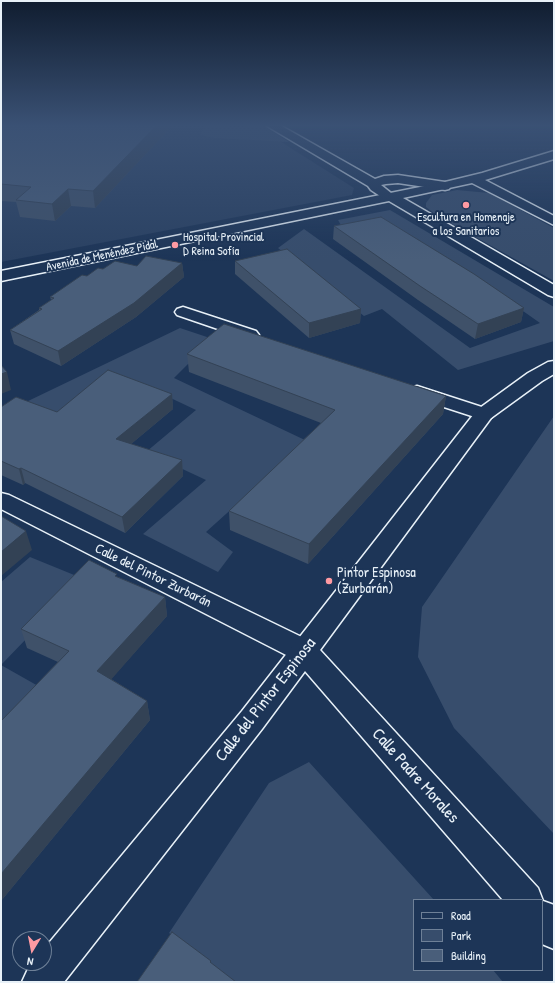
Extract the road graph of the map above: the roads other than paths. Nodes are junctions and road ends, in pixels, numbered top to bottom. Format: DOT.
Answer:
graph roads {
  1 [pos="350,170"];
  2 [pos="504,170"];
  3 [pos="473,179"];
  4 [pos="374,184"];
  5 [pos="445,186"];
  6 [pos="391,197"];
  7 [pos="554,221"];
  8 [pos="1,276"];
  9 [pos="554,292"];
  10 [pos="183,312"];
  11 [pos="266,340"];
  12 [pos="554,366"];
  13 [pos="401,386"];
  14 [pos="484,414"];
  15 [pos="1,500"];
  16 [pos="304,651"];
  17 [pos="525,899"];
  18 [pos="543,919"];
  19 [pos="554,931"];
  20 [pos="41,982"];
  1 -- 4 [label="street"];
  2 -- 3 [label="street, Avenida de Menéndez Pidal"];
  3 -- 5 [label="street, Avenida de Menéndez Pidal"];
  3 -- 7 [label="street"];
  4 -- 5 [label="street"];
  4 -- 6 [label="street"];
  5 -- 6 [label="street, Avenida de Menéndez Pidal"];
  6 -- 8 [label="street, Avenida de Menéndez Pidal"];
  6 -- 9 [label="street"];
  10 -- 11 [label="street"];
  12 -- 14 [label="street, Calle del Pintor Espinosa"];
  13 -- 14 [label="street"];
  14 -- 16 [label="street, Calle del Pintor Espinosa"];
  15 -- 16 [label="street, Calle del Pintor Zurbarán"];
  16 -- 17 [label="street, Calle Padre Morales"];
  16 -- 20 [label="street, Calle del Pintor Espinosa"];
  18 -- 19 [label="street"];
}
